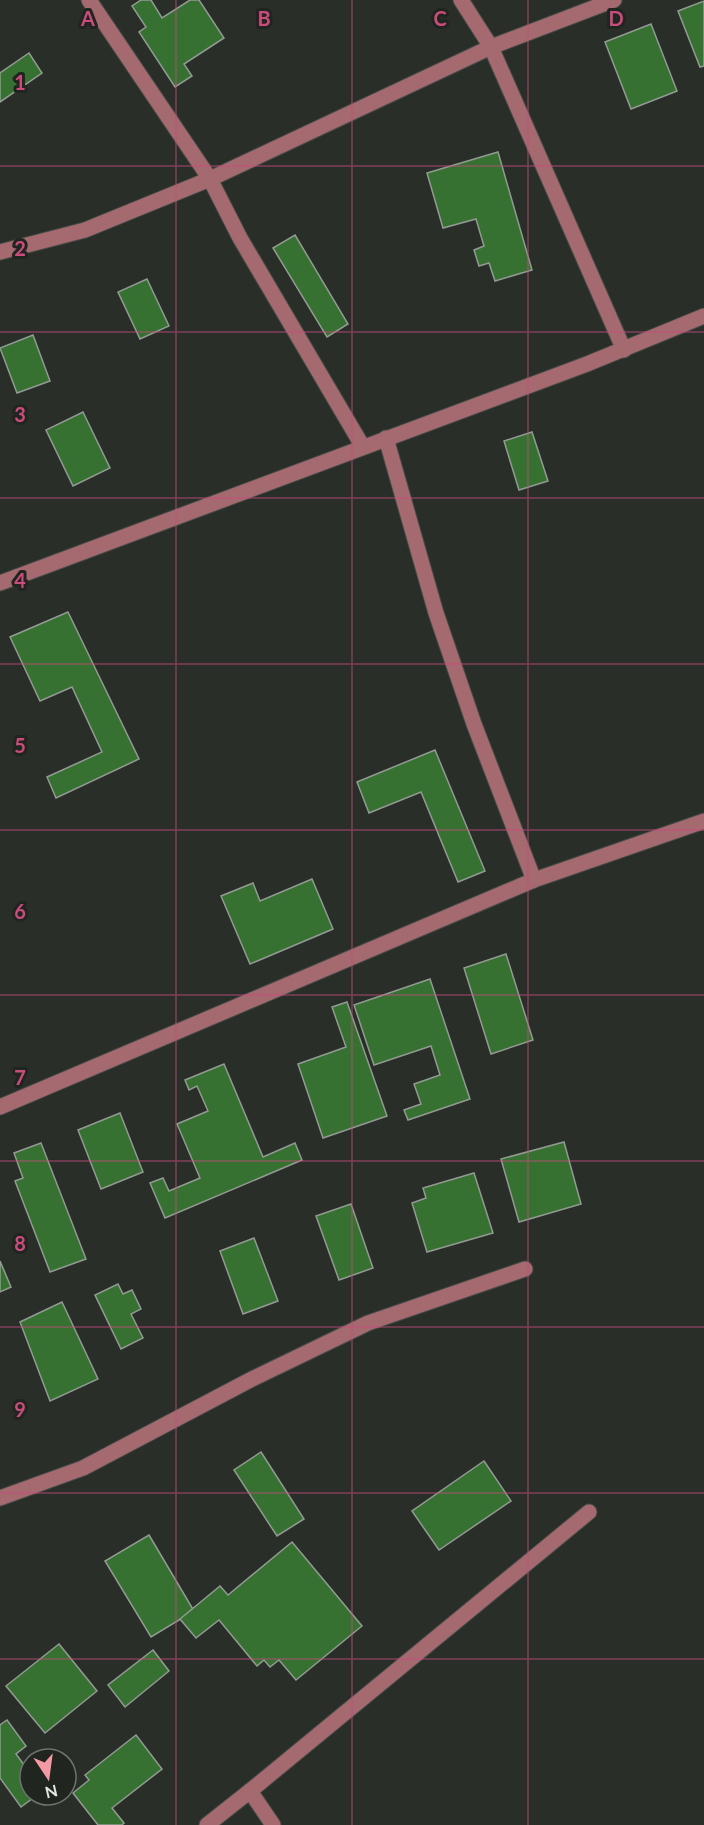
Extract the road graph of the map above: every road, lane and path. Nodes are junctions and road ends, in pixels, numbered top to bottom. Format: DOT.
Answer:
graph roads {
  1 [pos="88,0"];
  2 [pos="461,0"];
  3 [pos="614,0"];
  4 [pos="491,47"];
  5 [pos="210,178"];
  6 [pos="0,252"];
  7 [pos="704,316"];
  8 [pos="624,350"];
  9 [pos="386,438"];
  10 [pos="363,447"];
  11 [pos="0,583"];
  12 [pos="704,821"];
  13 [pos="534,880"];
  14 [pos="0,1107"];
  15 [pos="525,1269"];
  16 [pos="0,1498"];
  17 [pos="589,1512"];
  18 [pos="250,1791"];
  19 [pos="207,1825"];
  20 [pos="273,1825"];
  1 -- 5 [label="street"];
  2 -- 4 [label="street"];
  3 -- 4 [label="street"];
  4 -- 5 [label="street"];
  4 -- 8 [label="street"];
  5 -- 6 [label="street"];
  5 -- 10 [label="street"];
  7 -- 8 [label="street"];
  8 -- 9 [label="street"];
  9 -- 10 [label="street"];
  9 -- 13 [label="street"];
  10 -- 11 [label="street"];
  12 -- 13 [label="street"];
  13 -- 14 [label="street"];
  15 -- 16 [label="street"];
  17 -- 18 [label="street"];
  18 -- 19 [label="street"];
  18 -- 20 [label="street"];
}
